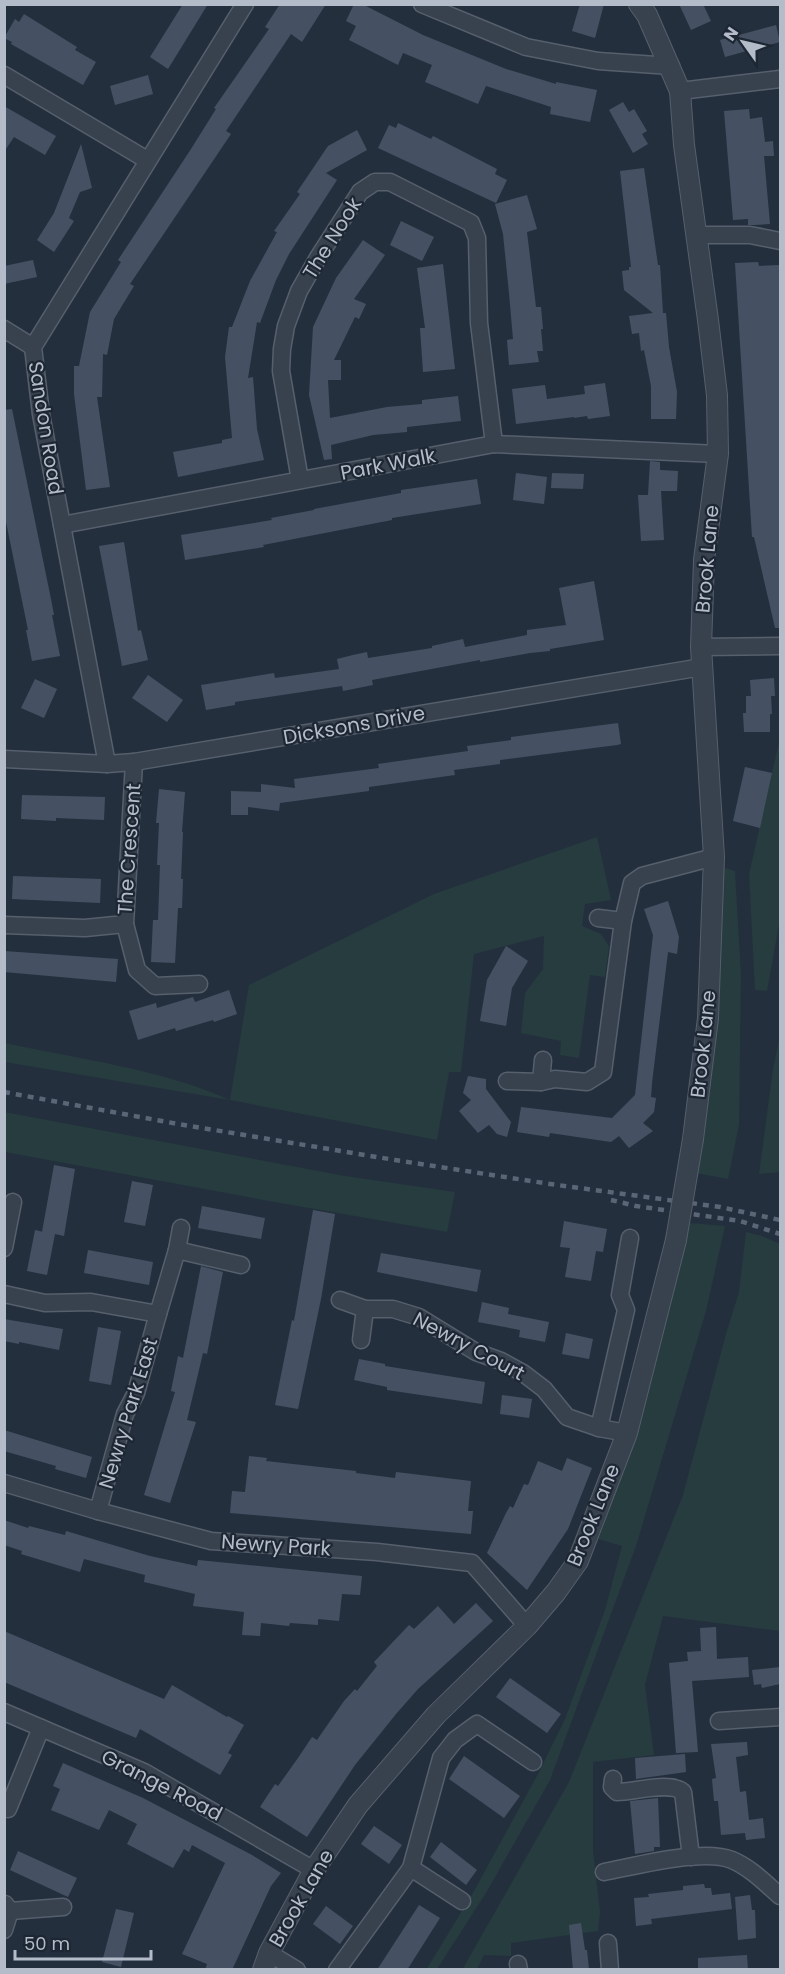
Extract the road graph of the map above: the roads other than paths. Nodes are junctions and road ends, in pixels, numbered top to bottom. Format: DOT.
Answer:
graph roads {
  1 [pos="245,4"];
  2 [pos="422,4"];
  3 [pos="639,4"];
  4 [pos="670,66"];
  5 [pos="4,75"];
  6 [pos="780,79"];
  7 [pos="680,91"];
  8 [pos="147,160"];
  9 [pos="696,236"];
  10 [pos="780,241"];
  11 [pos="4,329"];
  12 [pos="33,346"];
  13 [pos="494,444"];
  14 [pos="718,454"];
  15 [pos="300,480"];
  16 [pos="62,525"];
  17 [pos="780,646"];
  18 [pos="701,647"];
  19 [pos="702,667"];
  20 [pos="4,759"];
  21 [pos="134,762"];
  22 [pos="107,764"];
  23 [pos="714,857"];
  24 [pos="598,918"];
  25 [pos="623,921"];
  26 [pos="125,924"];
  27 [pos="4,925"];
  28 [pos="199,984"];
  29 [pos="543,1060"];
  30 [pos="507,1081"];
  31 [pos="541,1083"];
  32 [pos="14,1202"];
  33 [pos="181,1228"];
  34 [pos="630,1238"];
  35 [pos="4,1248"];
  36 [pos="177,1250"];
  37 [pos="241,1265"];
  38 [pos="4,1294"];
  39 [pos="340,1300"];
  40 [pos="365,1309"];
  41 [pos="158,1314"];
  42 [pos="361,1340"];
  43 [pos="599,1428"];
  44 [pos="627,1432"];
  45 [pos="4,1483"];
  46 [pos="98,1511"];
  47 [pos="527,1626"];
  48 [pos="4,1712"];
  49 [pos="780,1717"];
  50 [pos="719,1721"];
  51 [pos="41,1728"];
  52 [pos="533,1762"];
  53 [pos="613,1779"];
  54 [pos="8,1809"];
  55 [pos="691,1857"];
  56 [pos="411,1868"];
  57 [pos="314,1870"];
  58 [pos="604,1872"];
  59 [pos="780,1896"];
  60 [pos="462,1901"];
  61 [pos="63,1906"];
  62 [pos="8,1907"];
  63 [pos="4,1930"];
  64 [pos="608,1943"];
  65 [pos="266,1961"];
  66 [pos="297,1970"];
  67 [pos="337,1970"];
  68 [pos="610,1970"];
  1 -- 8 [label="street, Sandon Road"];
  2 -- 4 [label="street"];
  3 -- 4 [label="street, Brook Lane"];
  4 -- 7 [label="street, Brook Lane"];
  5 -- 8 [label="street"];
  6 -- 7 [label="street"];
  7 -- 9 [label="street, Brook Lane"];
  8 -- 12 [label="street, Sandon Road"];
  9 -- 10 [label="street"];
  9 -- 14 [label="street, Brook Lane"];
  11 -- 12 [label="street"];
  12 -- 16 [label="street, Sandon Road"];
  13 -- 14 [label="street, Park Walk"];
  13 -- 15 [label="street, Park Walk"];
  13 -- 15 [label="street, The Nook"];
  14 -- 18 [label="street, Brook Lane"];
  15 -- 16 [label="street, Park Walk"];
  16 -- 22 [label="street, Sandon Road"];
  17 -- 18 [label="street"];
  18 -- 19 [label="street, Brook Lane"];
  19 -- 21 [label="street, Dicksons Drive"];
  19 -- 23 [label="street, Brook Lane"];
  20 -- 22 [label="street, Dicksons Drive"];
  21 -- 22 [label="street, Dicksons Drive"];
  21 -- 26 [label="street, The Crescent"];
  23 -- 25 [label="street"];
  23 -- 44 [label="street, Brook Lane, bridge"];
  24 -- 25 [label="street"];
  25 -- 31 [label="street"];
  26 -- 27 [label="street, The Crescent"];
  26 -- 28 [label="street"];
  29 -- 31 [label="street"];
  30 -- 31 [label="street"];
  32 -- 35 [label="street"];
  33 -- 36 [label="street, Newry Park East"];
  34 -- 43 [label="street"];
  36 -- 37 [label="street"];
  36 -- 41 [label="street, Newry Park East"];
  38 -- 41 [label="street, Newry Park East"];
  39 -- 40 [label="street, Newry Court"];
  40 -- 42 [label="street"];
  40 -- 43 [label="street, Newry Court"];
  41 -- 46 [label="street, Newry Park East"];
  43 -- 44 [label="street, Newry Court"];
  44 -- 47 [label="street, Brook Lane"];
  45 -- 46 [label="street, Newry Park"];
  46 -- 47 [label="street, Newry Park"];
  47 -- 57 [label="street, Brook Lane"];
  48 -- 51 [label="street, Grange Road"];
  49 -- 50 [label="street"];
  51 -- 54 [label="street"];
  51 -- 57 [label="street, Grange Road"];
  52 -- 56 [label="street"];
  53 -- 55 [label="street"];
  55 -- 58 [label="street"];
  55 -- 59 [label="street"];
  56 -- 60 [label="street"];
  56 -- 67 [label="street"];
  57 -- 65 [label="street, Brook Lane"];
  61 -- 62 [label="street"];
  62 -- 63 [label="street"];
  64 -- 68 [label="street"];
  65 -- 66 [label="street"];
}
